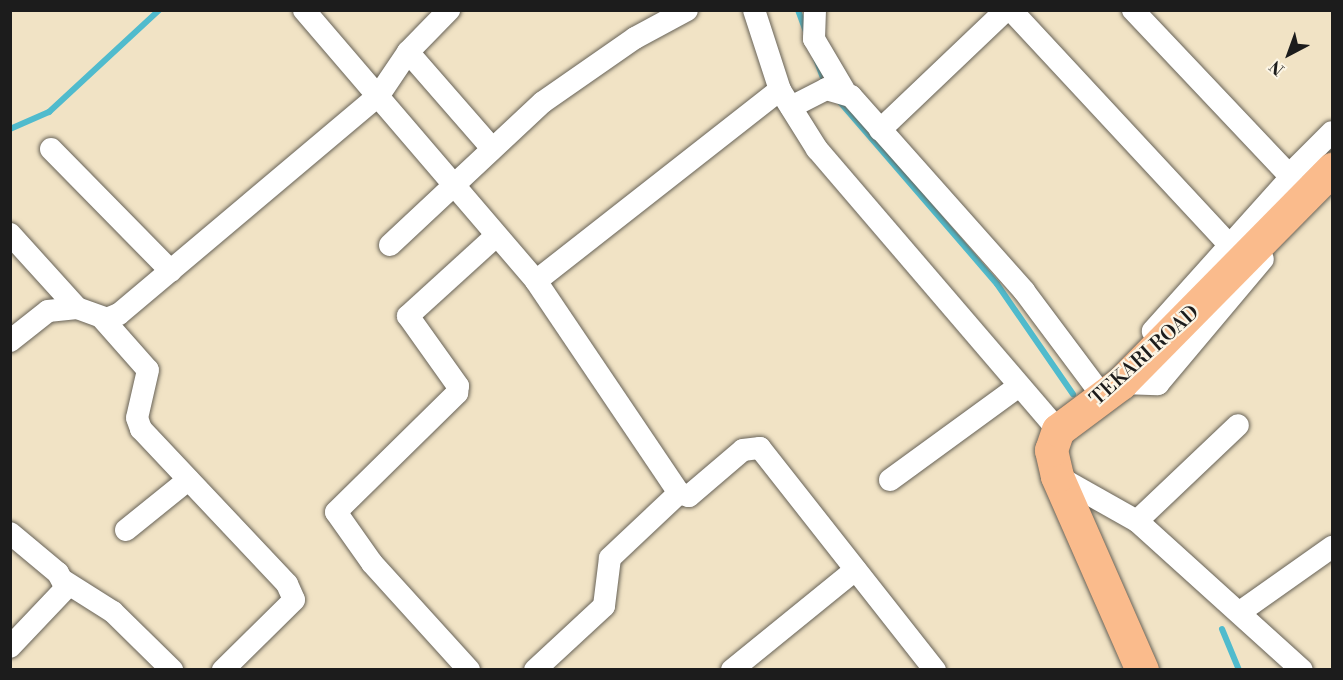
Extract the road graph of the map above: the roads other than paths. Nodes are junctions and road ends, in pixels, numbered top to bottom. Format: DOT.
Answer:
graph roads {
  1 [pos="304,10"];
  2 [pos="449,10"];
  3 [pos="687,10"];
  4 [pos="754,10"];
  5 [pos="815,10"];
  6 [pos="1006,10"];
  7 [pos="1011,10"];
  8 [pos="1133,10"];
  9 [pos="408,52"];
  10 [pos="844,90"];
  11 [pos="379,94"];
  12 [pos="786,98"];
  13 [pos="880,130"];
  14 [pos="1332,132"];
  15 [pos="491,147"];
  16 [pos="51,149"];
  17 [pos="1332,169"];
  18 [pos="1290,174"];
  19 [pos="452,184"];
  20 [pos="1332,185"];
  21 [pos="10,234"];
  22 [pos="496,236"];
  23 [pos="390,245"];
  24 [pos="1230,246"];
  25 [pos="171,271"];
  26 [pos="536,281"];
  27 [pos="77,308"];
  28 [pos="102,318"];
  29 [pos="10,341"];
  30 [pos="1016,388"];
  31 [pos="1113,391"];
  32 [pos="1238,425"];
  33 [pos="1058,430"];
  34 [pos="1057,476"];
  35 [pos="188,480"];
  36 [pos="890,480"];
  37 [pos="679,493"];
  38 [pos="1137,521"];
  39 [pos="126,530"];
  40 [pos="10,533"];
  41 [pos="1332,547"];
  42 [pos="855,570"];
  43 [pos="64,581"];
  44 [pos="1235,607"];
  45 [pos="10,647"];
  46 [pos="927,667"];
  47 [pos="172,669"];
  48 [pos="223,669"];
  49 [pos="470,669"];
  50 [pos="535,669"];
  51 [pos="732,669"];
  52 [pos="1142,669"];
  53 [pos="1302,669"];
  1 -- 11 [label="street"];
  2 -- 9 [label="street"];
  3 -- 15 [label="street"];
  4 -- 12 [label="street"];
  5 -- 10 [label="street"];
  6 -- 13 [label="street"];
  7 -- 24 [label="street"];
  8 -- 18 [label="street"];
  9 -- 11 [label="street"];
  9 -- 15 [label="street"];
  10 -- 12 [label="street"];
  10 -- 13 [label="street"];
  11 -- 19 [label="street"];
  11 -- 25 [label="street"];
  12 -- 26 [label="street"];
  12 -- 30 [label="street"];
  13 -- 31 [label="street"];
  14 -- 18 [label="street"];
  15 -- 19 [label="street"];
  16 -- 25 [label="street"];
  17 -- 31 [label="highway, TEKARI ROAD"];
  18 -- 24 [label="street"];
  19 -- 22 [label="street"];
  19 -- 23 [label="street"];
  20 -- 31 [label="street"];
  21 -- 27 [label="street"];
  22 -- 26 [label="street"];
  22 -- 49 [label="street"];
  24 -- 31 [label="street"];
  25 -- 28 [label="street"];
  26 -- 37 [label="street"];
  27 -- 28 [label="street"];
  27 -- 29 [label="street"];
  28 -- 35 [label="street"];
  30 -- 33 [label="street"];
  30 -- 36 [label="street"];
  31 -- 33 [label="highway, TEKARI ROAD"];
  32 -- 38 [label="street"];
  33 -- 34 [label="highway"];
  34 -- 38 [label="street"];
  34 -- 52 [label="highway"];
  35 -- 39 [label="street"];
  35 -- 48 [label="street"];
  37 -- 42 [label="street"];
  37 -- 50 [label="street"];
  38 -- 44 [label="street"];
  40 -- 43 [label="street"];
  41 -- 44 [label="street"];
  42 -- 46 [label="street"];
  42 -- 51 [label="street"];
  43 -- 45 [label="street"];
  43 -- 47 [label="street"];
  44 -- 53 [label="street"];
}
